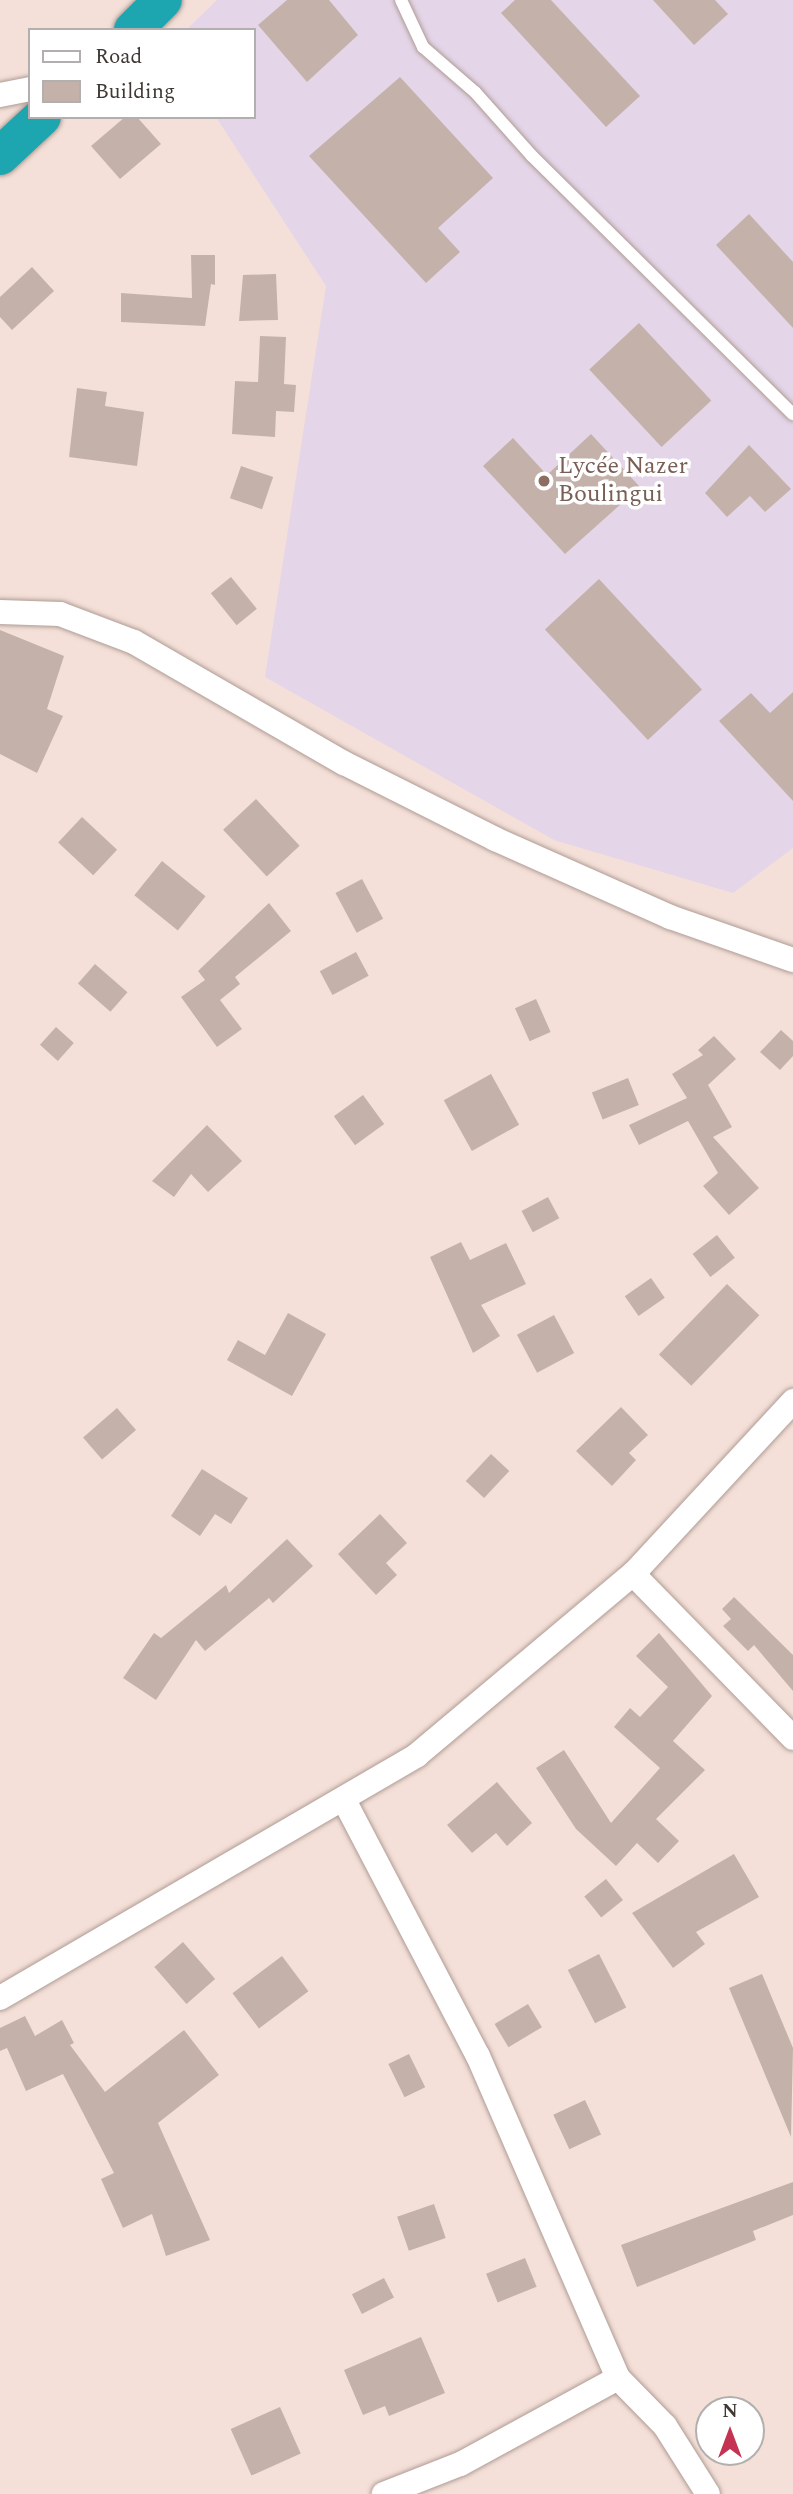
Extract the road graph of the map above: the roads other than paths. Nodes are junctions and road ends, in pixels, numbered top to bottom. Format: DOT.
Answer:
graph roads {
  1 [pos="163,0"];
  2 [pos="401,0"];
  3 [pos="135,28"];
  4 [pos="28,89"];
  5 [pos="0,95"];
  6 [pos="40,119"];
  7 [pos="0,156"];
  8 [pos="793,414"];
  9 [pos="0,612"];
  10 [pos="793,960"];
  11 [pos="793,1401"];
  12 [pos="633,1574"];
  13 [pos="793,1738"];
  14 [pos="344,1800"];
  15 [pos="0,1998"];
  16 [pos="618,2378"];
  17 [pos="384,2494"];
  18 [pos="708,2494"];
  1 -- 3 [label="highway"];
  2 -- 8 [label="lane"];
  4 -- 5 [label="street"];
  6 -- 7 [label="highway"];
  9 -- 10 [label="street"];
  11 -- 12 [label="street"];
  12 -- 13 [label="street"];
  12 -- 14 [label="street"];
  14 -- 15 [label="street"];
  14 -- 16 [label="street"];
  16 -- 17 [label="street"];
  16 -- 18 [label="street"];
}
